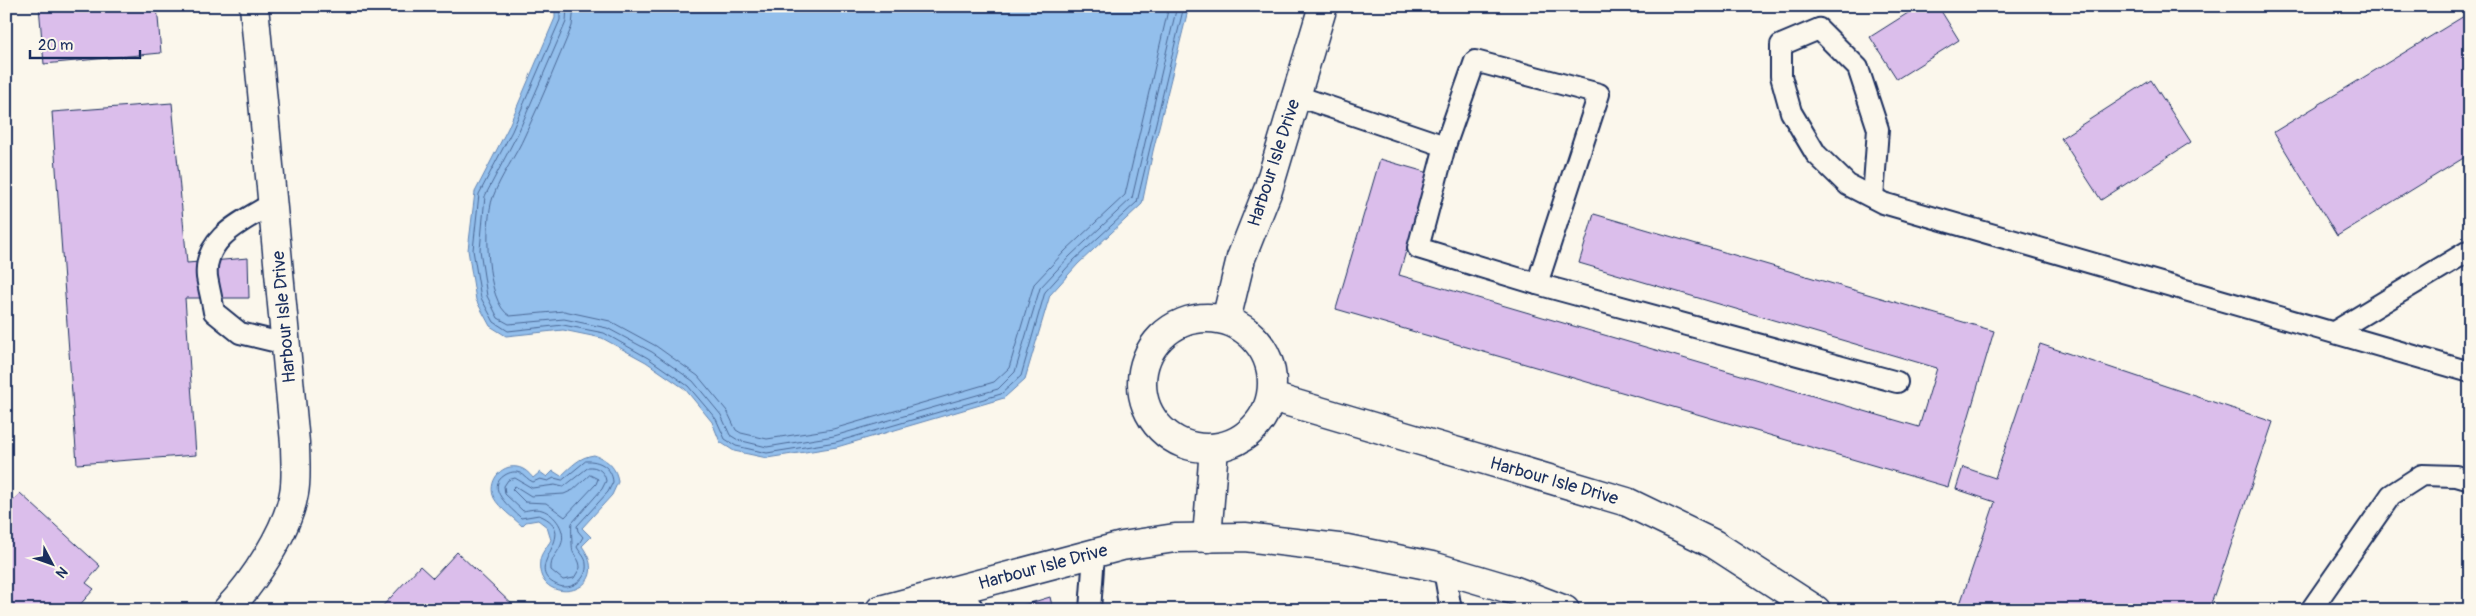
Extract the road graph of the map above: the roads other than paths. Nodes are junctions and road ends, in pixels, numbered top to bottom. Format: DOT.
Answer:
graph roads {
  1 [pos="254,6"];
  2 [pos="1323,6"];
  3 [pos="1296,96"];
  4 [pos="1445,146"];
  5 [pos="1873,198"];
  6 [pos="273,203"];
  7 [pos="2470,250"];
  8 [pos="1537,284"];
  9 [pos="1226,320"];
  10 [pos="2334,332"];
  11 [pos="286,344"];
  12 [pos="2470,372"];
  13 [pos="1897,382"];
  14 [pos="1272,397"];
  15 [pos="1214,448"];
  16 [pos="2470,480"];
  17 [pos="1207,538"];
  18 [pos="1094,554"];
  19 [pos="1444,570"];
  20 [pos="966,600"];
  21 [pos="227,610"];
  22 [pos="880,610"];
  23 [pos="1090,610"];
  24 [pos="1451,610"];
  25 [pos="1564,610"];
  26 [pos="1816,610"];
  27 [pos="2311,610"];
  1 -- 6 [label="street, Harbour Isle Drive"];
  2 -- 3 [label="street, Harbour Isle Drive"];
  3 -- 4 [label="lane"];
  3 -- 9 [label="street, Harbour Isle Drive"];
  4 -- 8 [label="lane"];
  4 -- 8 [label="lane"];
  5 -- 5 [label="lane"];
  5 -- 10 [label="lane"];
  6 -- 11 [label="street, Harbour Isle Drive"];
  6 -- 11 [label="lane"];
  7 -- 10 [label="lane"];
  8 -- 13 [label="lane"];
  9 -- 14 [label="street"];
  9 -- 15 [label="street"];
  10 -- 12 [label="lane"];
  11 -- 21 [label="street, Harbour Isle Drive"];
  14 -- 15 [label="street"];
  14 -- 26 [label="street, Harbour Isle Drive"];
  15 -- 17 [label="street"];
  16 -- 27 [label="lane"];
  17 -- 18 [label="street, Harbour Isle Drive"];
  17 -- 19 [label="street, Harbour Isle Drive"];
  18 -- 20 [label="street, Harbour Isle Drive"];
  18 -- 23 [label="lane"];
  19 -- 24 [label="lane"];
  19 -- 25 [label="street, Harbour Isle Drive"];
  20 -- 22 [label="street, Harbour Isle Drive"];
}
